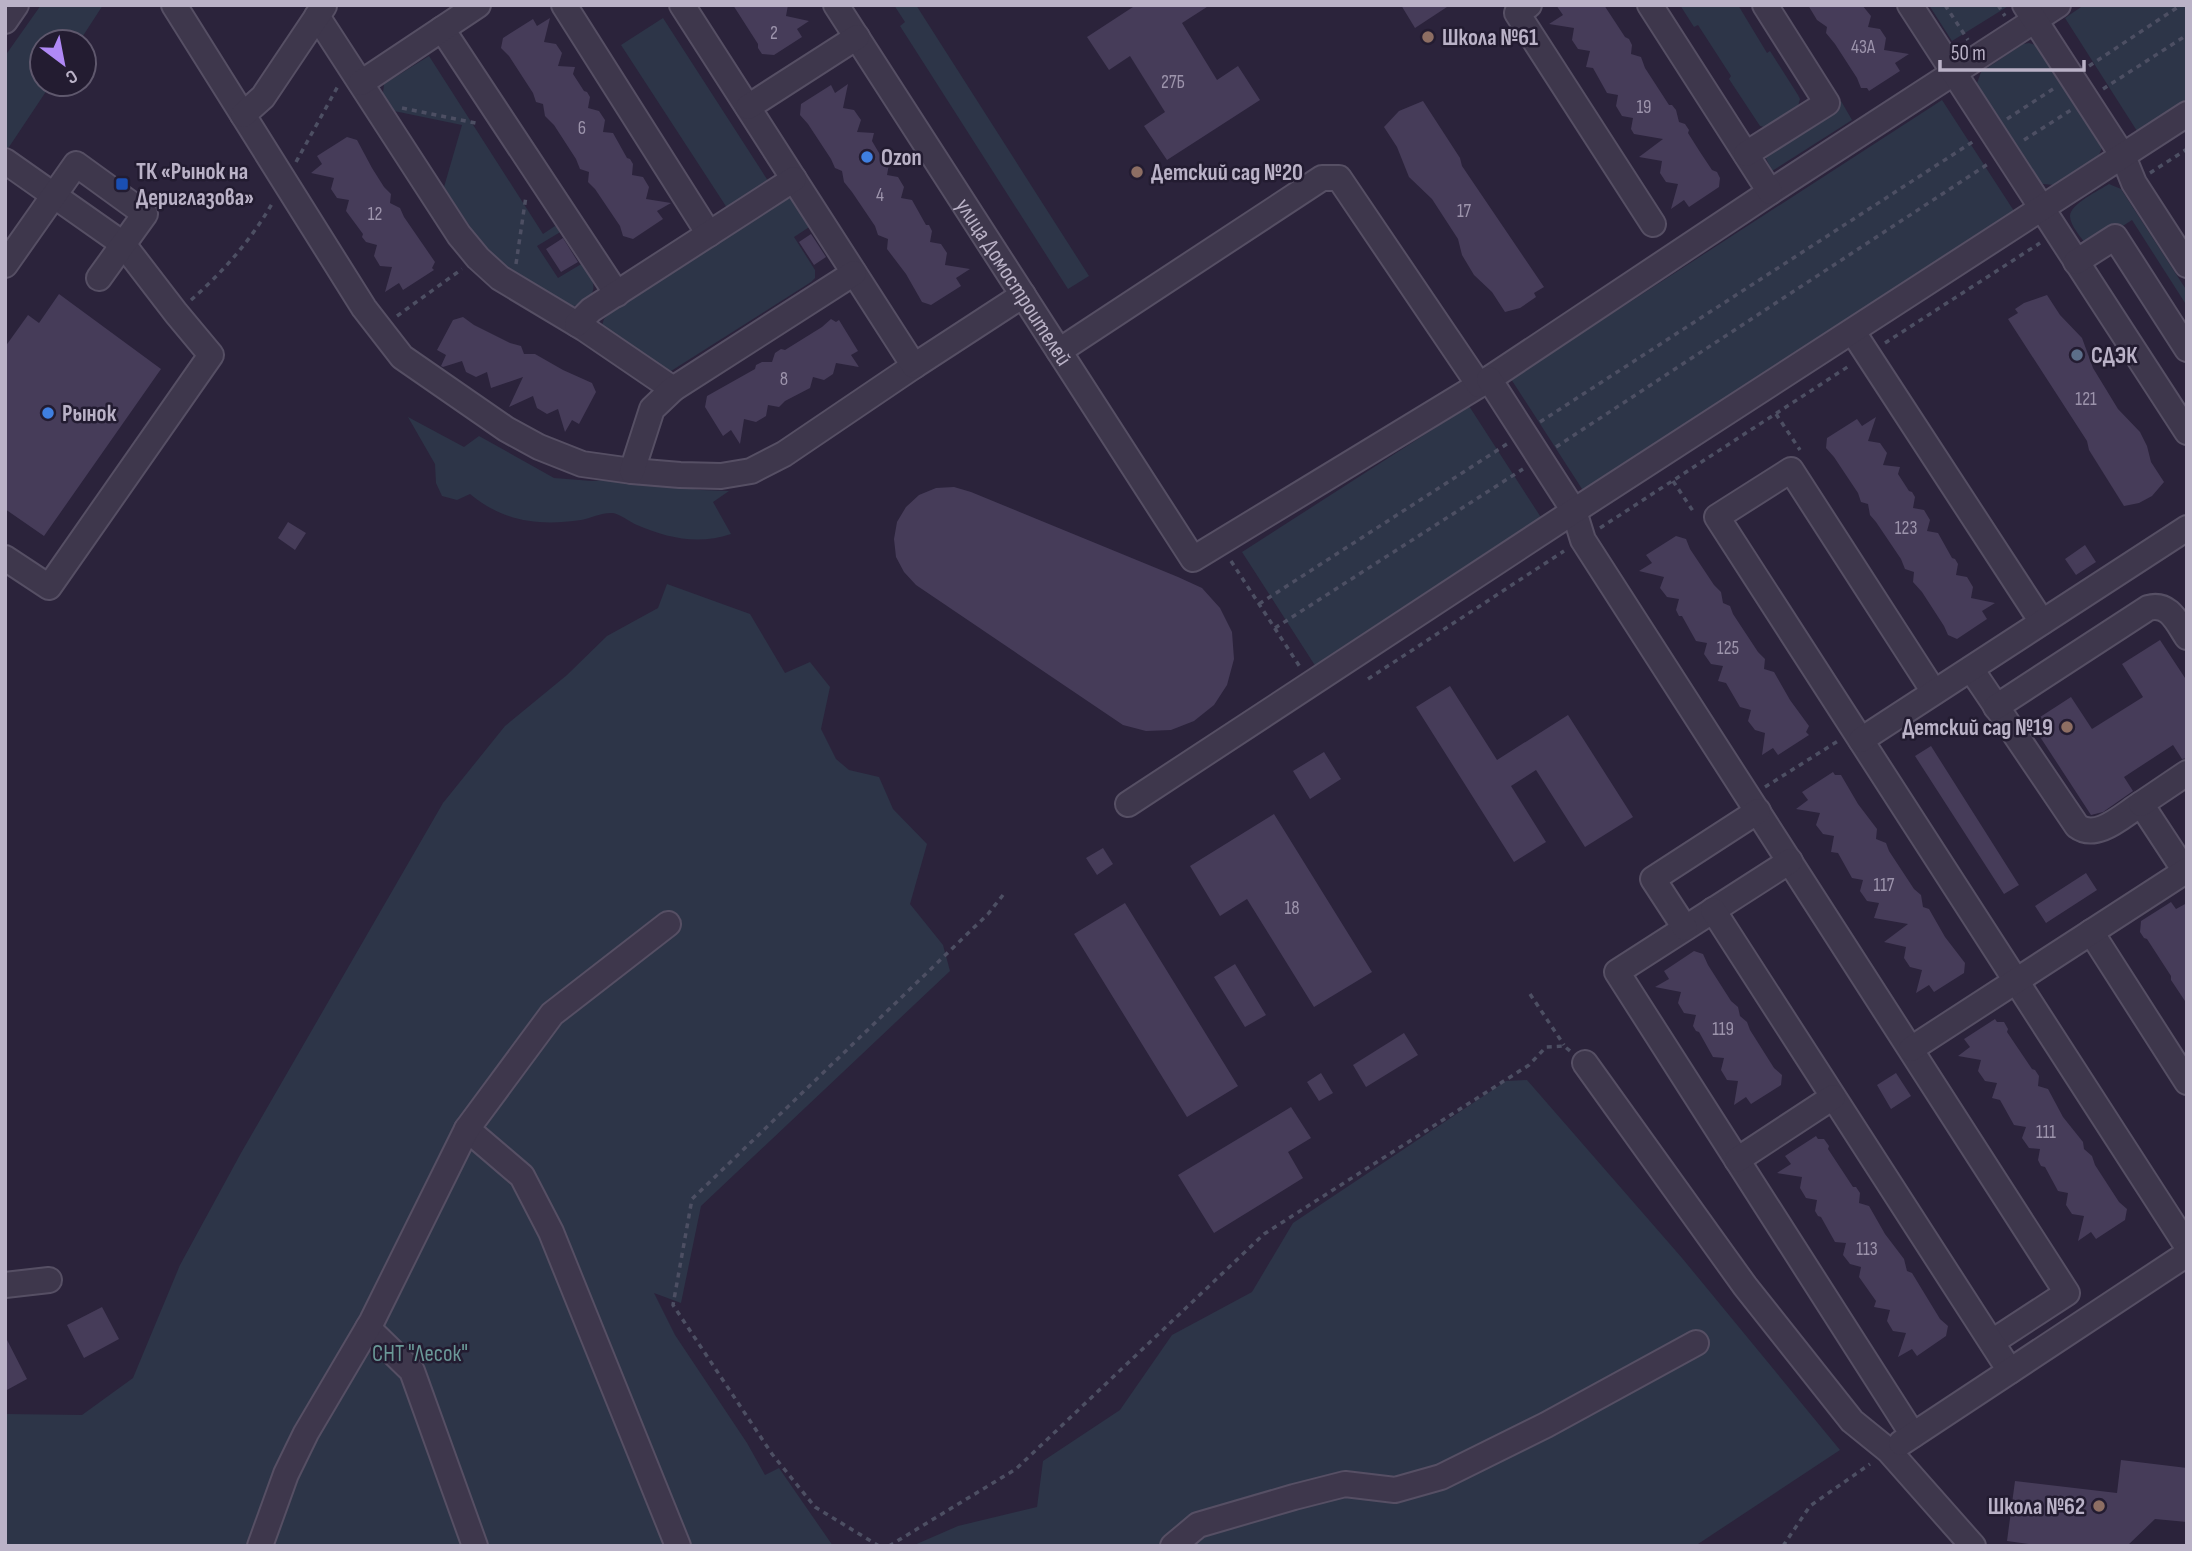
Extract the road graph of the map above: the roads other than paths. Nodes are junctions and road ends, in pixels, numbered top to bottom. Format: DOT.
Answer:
graph roads {
  1 [pos="16,5"];
  2 [pos="174,5"];
  3 [pos="478,5"];
  4 [pos="564,5"];
  5 [pos="682,5"];
  6 [pos="836,5"];
  7 [pos="1529,5"];
  8 [pos="1650,5"];
  9 [pos="1765,5"];
  10 [pos="1910,5"];
  11 [pos="2059,5"];
  12 [pos="321,11"];
  13 [pos="2030,13"];
  14 [pos="5,21"];
  15 [pos="442,29"];
  16 [pos="856,37"];
  17 [pos="1954,73"];
  18 [pos="367,92"];
  19 [pos="748,107"];
  20 [pos="2187,114"];
  21 [pos="243,115"];
  22 [pos="1746,154"];
  23 [pos="2123,156"];
  24 [pos="5,162"];
  25 [pos="794,179"];
  26 [pos="1770,191"];
  27 [pos="55,196"];
  28 [pos="2042,209"];
  29 [pos="1653,224"];
  30 [pos="709,234"];
  31 [pos="123,244"];
  32 [pos="2076,262"];
  33 [pos="5,265"];
  34 [pos="2187,265"];
  35 [pos="855,273"];
  36 [pos="99,278"];
  37 [pos="617,294"];
  38 [pos="1023,295"];
  39 [pos="577,324"];
  40 [pos="1853,332"];
  41 [pos="2187,349"];
  42 [pos="1059,351"];
  43 [pos="914,366"];
  44 [pos="1484,382"];
  45 [pos="673,389"];
  46 [pos="2187,432"];
  47 [pos="632,471"];
  48 [pos="1574,511"];
  49 [pos="2187,528"];
  50 [pos="5,558"];
  51 [pos="2042,622"];
  52 [pos="2187,637"];
  53 [pos="1970,668"];
  54 [pos="1934,692"];
  55 [pos="1996,707"];
  56 [pos="1858,735"];
  57 [pos="2187,773"];
  58 [pos="1128,804"];
  59 [pos="1753,804"];
  60 [pos="2140,804"];
  61 [pos="1790,861"];
  62 [pos="2186,871"];
  63 [pos="1713,910"];
  64 [pos="668,924"];
  65 [pos="1685,928"];
  66 [pos="2091,932"];
  67 [pos="2016,981"];
  68 [pos="1911,1049"];
  69 [pos="1585,1063"];
  70 [pos="2187,1082"];
  71 [pos="1833,1097"];
  72 [pos="467,1129"];
  73 [pos="1737,1160"];
  74 [pos="2182,1229"];
  75 [pos="2187,1254"];
  76 [pos="49,1280"];
  77 [pos="5,1285"];
  78 [pos="368,1328"];
  79 [pos="1992,1342"];
  80 [pos="1696,1343"];
  81 [pos="2010,1371"];
  82 [pos="1913,1435"];
  83 [pos="1889,1451"];
  84 [pos="260,1546"];
  85 [pos="475,1546"];
  86 [pos="678,1546"];
  87 [pos="1173,1546"];
  88 [pos="1973,1546"];
  1 -- 14 [label="street"];
  2 -- 21 [label="street"];
  3 -- 15 [label="street"];
  4 -- 30 [label="street"];
  5 -- 19 [label="street"];
  6 -- 16 [label="street, улица Домостроителей"];
  7 -- 29 [label="street"];
  8 -- 22 [label="street"];
  9 -- 22 [label="street"];
  10 -- 17 [label="street"];
  11 -- 13 [label="street"];
  12 -- 18 [label="street"];
  12 -- 21 [label="street"];
  13 -- 17 [label="street"];
  13 -- 23 [label="street"];
  15 -- 18 [label="street"];
  15 -- 37 [label="street"];
  16 -- 19 [label="street"];
  16 -- 38 [label="street, улица Домостроителей"];
  17 -- 26 [label="street"];
  17 -- 28 [label="street"];
  18 -- 39 [label="street"];
  19 -- 25 [label="street"];
  20 -- 23 [label="street"];
  21 -- 47 [label="street"];
  22 -- 26 [label="street"];
  23 -- 28 [label="street"];
  23 -- 34 [label="street"];
  24 -- 27 [label="street"];
  25 -- 30 [label="street"];
  25 -- 35 [label="street"];
  26 -- 44 [label="street"];
  27 -- 31 [label="street"];
  27 -- 31 [label="street"];
  27 -- 33 [label="street"];
  28 -- 32 [label="street"];
  28 -- 40 [label="street"];
  30 -- 37 [label="street"];
  31 -- 36 [label="street"];
  31 -- 50 [label="street"];
  32 -- 41 [label="street"];
  32 -- 46 [label="street"];
  35 -- 43 [label="street"];
  35 -- 45 [label="street"];
  37 -- 39 [label="street"];
  38 -- 42 [label="street, улица Домостроителей"];
  38 -- 43 [label="street"];
  39 -- 45 [label="street"];
  40 -- 48 [label="street"];
  40 -- 51 [label="street"];
  42 -- 44 [label="street"];
  42 -- 44 [label="street, улица Домостроителей"];
  43 -- 47 [label="street"];
  44 -- 48 [label="street"];
  45 -- 47 [label="street"];
  48 -- 58 [label="street"];
  48 -- 59 [label="street"];
  49 -- 51 [label="street"];
  51 -- 53 [label="street"];
  52 -- 55 [label="street"];
  53 -- 54 [label="street"];
  53 -- 55 [label="street"];
  54 -- 56 [label="street"];
  54 -- 56 [label="street"];
  55 -- 60 [label="street"];
  56 -- 67 [label="street"];
  57 -- 60 [label="street"];
  59 -- 61 [label="street"];
  59 -- 65 [label="street"];
  60 -- 62 [label="street"];
  61 -- 63 [label="street"];
  61 -- 68 [label="street"];
  62 -- 66 [label="street"];
  63 -- 65 [label="street"];
  63 -- 71 [label="street"];
  64 -- 72 [label="street"];
  65 -- 73 [label="street"];
  66 -- 67 [label="street"];
  66 -- 70 [label="street"];
  67 -- 68 [label="street"];
  67 -- 74 [label="street"];
  68 -- 79 [label="street"];
  69 -- 83 [label="street"];
  71 -- 73 [label="street"];
  71 -- 79 [label="street"];
  72 -- 78 [label="street"];
  72 -- 86 [label="street"];
  73 -- 82 [label="street"];
  75 -- 81 [label="street"];
  76 -- 77 [label="street"];
  78 -- 84 [label="street"];
  78 -- 85 [label="street"];
  79 -- 81 [label="street"];
  80 -- 87 [label="street"];
  81 -- 82 [label="street"];
  82 -- 83 [label="street"];
  83 -- 88 [label="street"];
}
